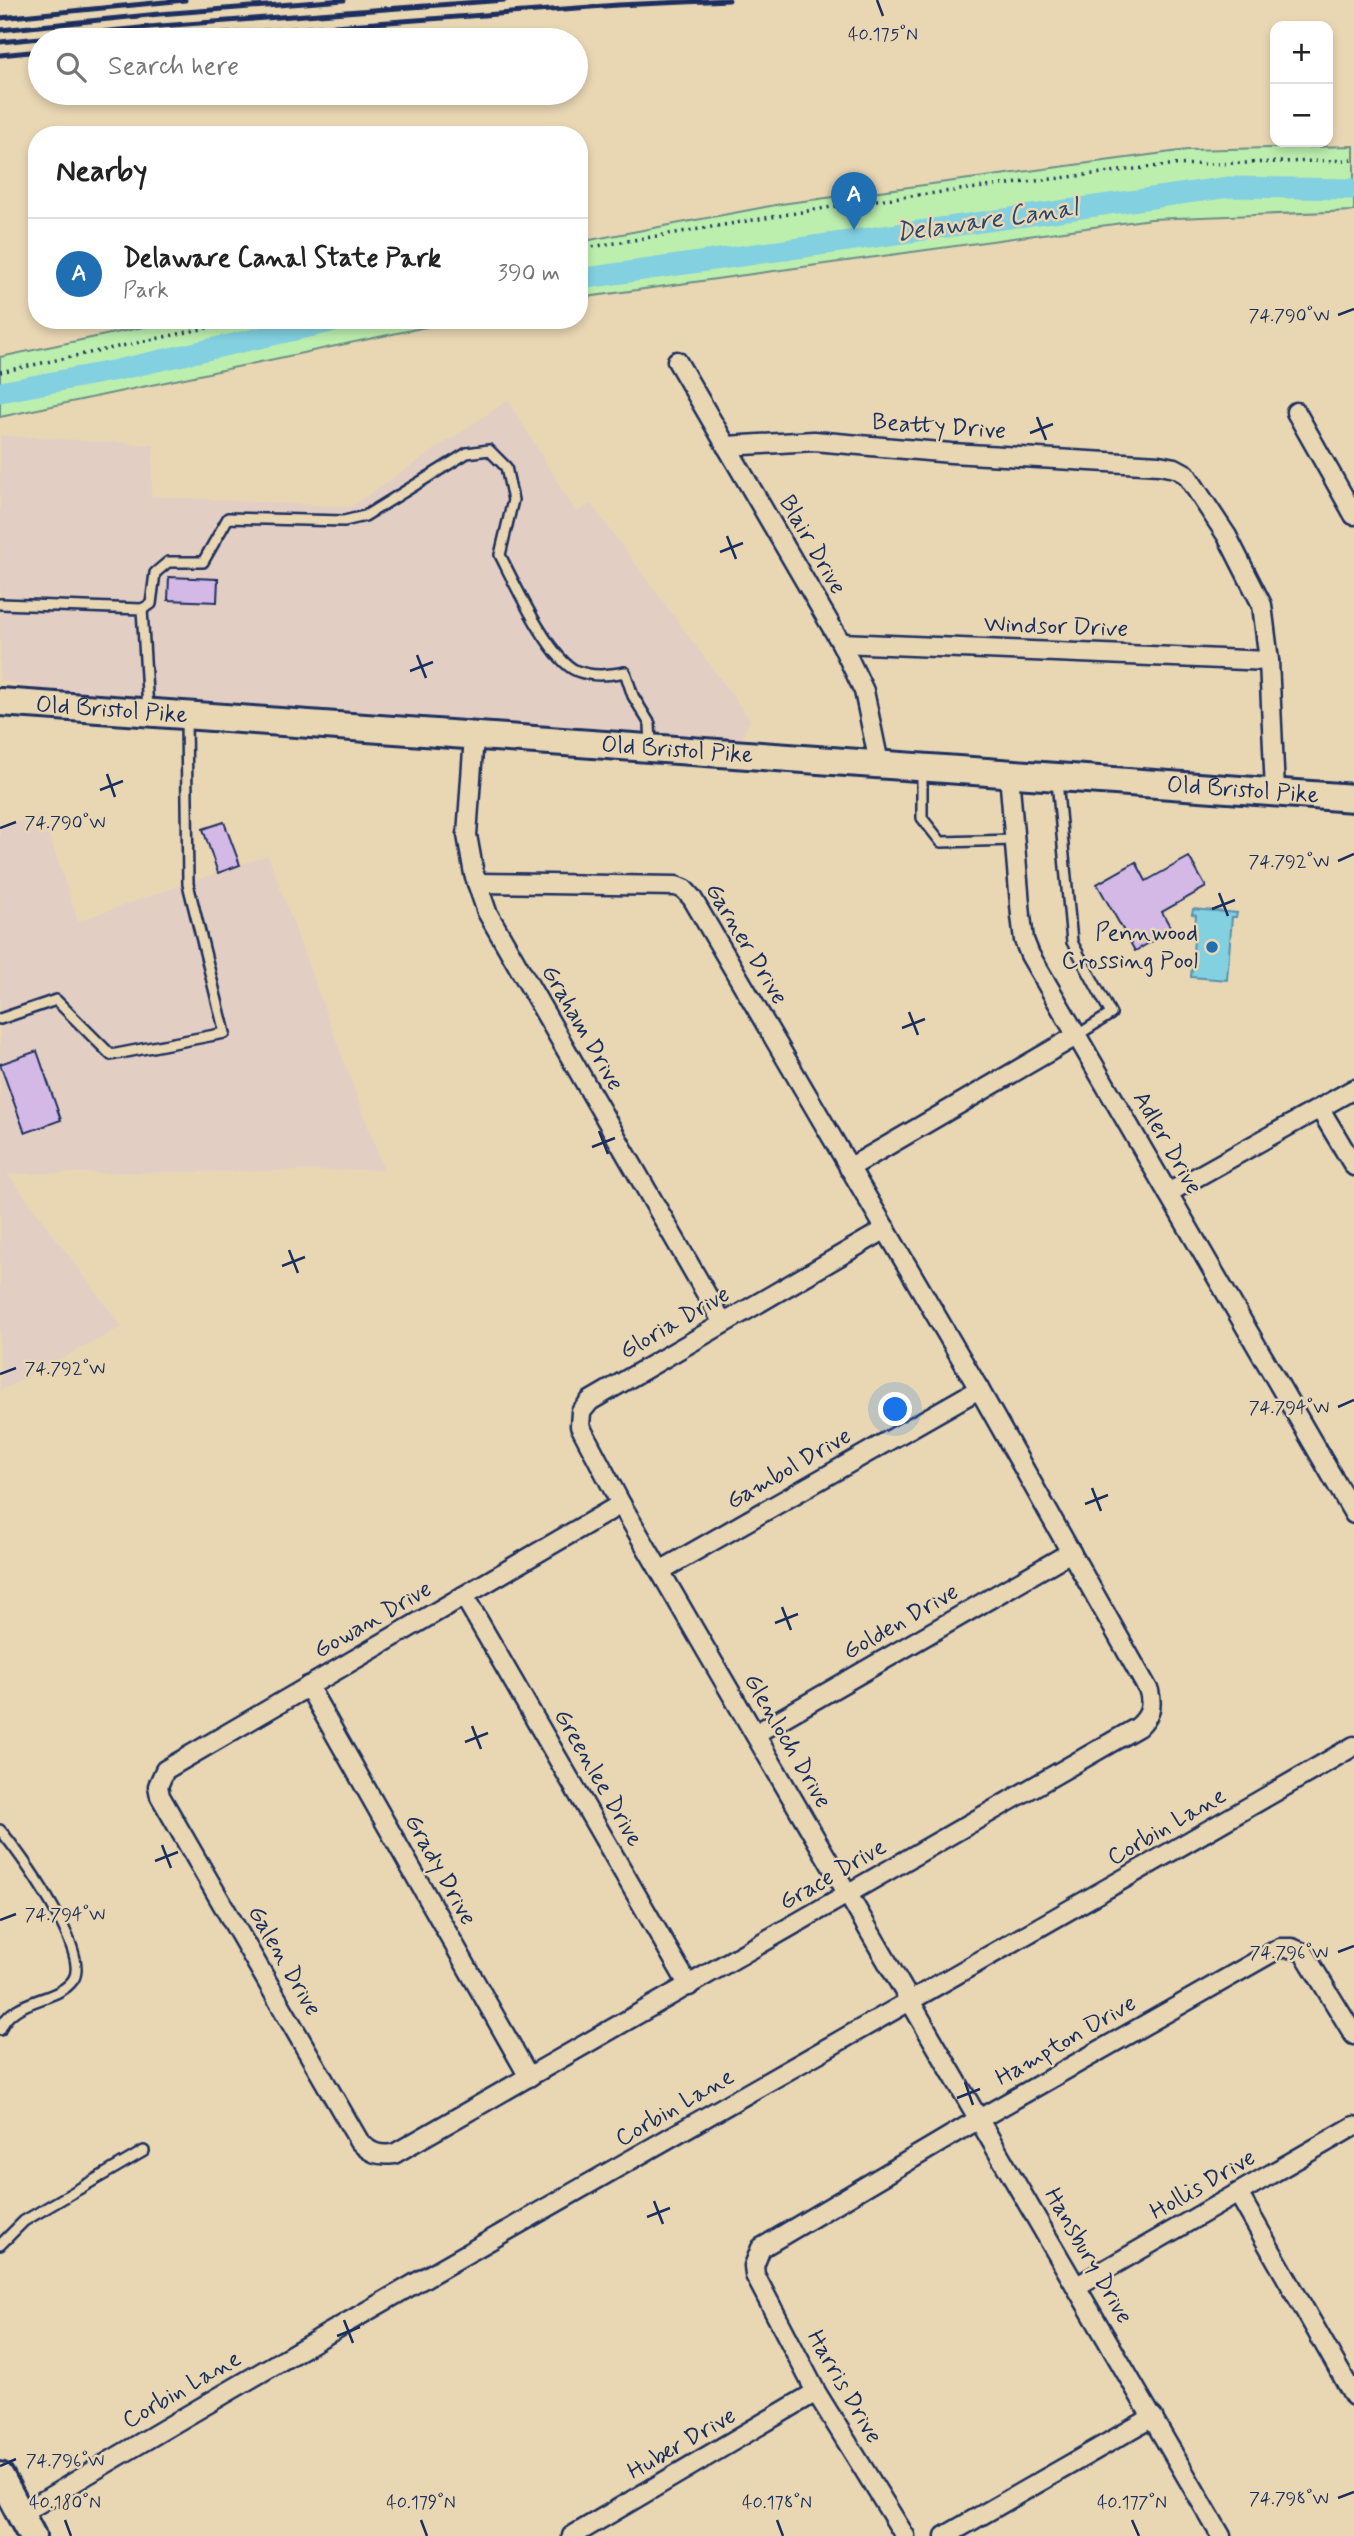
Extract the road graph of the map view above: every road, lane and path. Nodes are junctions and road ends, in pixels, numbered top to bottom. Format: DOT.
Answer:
graph roads {
  1 [pos="1354,160"];
  2 [pos="588,248"];
  3 [pos="202,329"];
  4 [pos="677,362"];
  5 [pos="0,372"];
  6 [pos="1296,412"];
  7 [pos="726,446"];
  8 [pos="1354,515"];
  9 [pos="0,604"];
  10 [pos="142,609"];
  11 [pos="841,643"];
  12 [pos="1269,661"];
  13 [pos="0,702"];
  14 [pos="148,711"];
  15 [pos="186,714"];
  16 [pos="474,736"];
  17 [pos="651,748"];
  18 [pos="879,763"];
  19 [pos="922,767"];
  20 [pos="1009,774"];
  21 [pos="1057,777"];
  22 [pos="1275,791"];
  23 [pos="1354,797"];
  24 [pos="1015,840"];
  25 [pos="477,883"];
  26 [pos="0,1019"];
  27 [pos="1076,1036"];
  28 [pos="1354,1089"];
  29 [pos="1320,1108"];
  30 [pos="1354,1166"];
  31 [pos="849,1168"];
  32 [pos="1168,1193"];
  33 [pos="886,1229"];
  34 [pos="723,1323"];
  35 [pos="978,1389"];
  36 [pos="621,1504"];
  37 [pos="1354,1514"];
  38 [pos="1071,1552"];
  39 [pos="660,1571"];
  40 [pos="464,1595"];
  41 [pos="308,1686"];
  42 [pos="755,1734"];
  43 [pos="1354,1746"];
  44 [pos="158,1786"];
  45 [pos="0,1830"];
  46 [pos="849,1894"];
  47 [pos="689,1986"];
  48 [pos="910,2003"];
  49 [pos="0,2030"];
  50 [pos="1354,2035"];
  51 [pos="529,2077"];
  52 [pos="979,2119"];
  53 [pos="1354,2126"];
  54 [pos="144,2151"];
  55 [pos="376,2154"];
  56 [pos="1238,2193"];
  57 [pos="0,2245"];
  58 [pos="757,2256"];
  59 [pos="1077,2286"];
  60 [pos="816,2392"];
  61 [pos="1354,2396"];
  62 [pos="1153,2417"];
  63 [pos="0,2476"];
  64 [pos="26,2525"];
  65 [pos="572,2536"];
  66 [pos="905,2536"];
  67 [pos="945,2536"];
  68 [pos="1221,2536"];
  1 -- 2 [label="path"];
  3 -- 5 [label="path"];
  4 -- 7 [label="street, Blair Drive"];
  6 -- 8 [label="street"];
  7 -- 11 [label="street, Blair Drive"];
  7 -- 12 [label="street, Beatty Drive"];
  9 -- 10 [label="lane"];
  10 -- 14 [label="lane"];
  10 -- 17 [label="lane"];
  11 -- 12 [label="street, Windsor Drive"];
  11 -- 18 [label="street, Blair Drive"];
  12 -- 22 [label="street, Beatty Drive"];
  13 -- 14 [label="main road, Old Bristol Pike"];
  14 -- 15 [label="main road, Old Bristol Pike"];
  15 -- 16 [label="main road, Old Bristol Pike"];
  15 -- 26 [label="lane"];
  16 -- 17 [label="main road, Old Bristol Pike"];
  16 -- 25 [label="street, Graham Drive"];
  17 -- 18 [label="main road, Old Bristol Pike"];
  18 -- 19 [label="main road, Old Bristol Pike"];
  19 -- 20 [label="main road, Old Bristol Pike"];
  19 -- 24 [label="lane"];
  20 -- 21 [label="main road, Old Bristol Pike"];
  20 -- 24 [label="street, Adler Drive"];
  21 -- 22 [label="main road, Old Bristol Pike"];
  21 -- 27 [label="lane"];
  22 -- 23 [label="main road, Old Bristol Pike"];
  24 -- 27 [label="street, Adler Drive"];
  25 -- 31 [label="street, Garner Drive"];
  25 -- 34 [label="street, Graham Drive"];
  27 -- 31 [label="street"];
  27 -- 32 [label="street, Adler Drive"];
  28 -- 29 [label="street"];
  29 -- 30 [label="street"];
  29 -- 32 [label="street"];
  31 -- 33 [label="street, Garner Drive"];
  32 -- 37 [label="street, Adler Drive"];
  33 -- 34 [label="street, Gloria Drive"];
  33 -- 35 [label="street, Garner Drive"];
  34 -- 36 [label="street, Gloria Drive"];
  35 -- 38 [label="street, Garner Drive"];
  35 -- 39 [label="street, Gambol Drive"];
  36 -- 39 [label="street, Glenloch Drive"];
  36 -- 40 [label="street, Gowan Drive"];
  38 -- 42 [label="street, Golden Drive"];
  38 -- 46 [label="street, Grace Drive"];
  39 -- 42 [label="street, Glenloch Drive"];
  40 -- 41 [label="street, Gowan Drive"];
  40 -- 47 [label="street, Greenlee Drive"];
  41 -- 44 [label="street, Gowan Drive"];
  41 -- 51 [label="street, Grady Drive"];
  42 -- 46 [label="street, Glenloch Drive"];
  43 -- 48 [label="street, Corbin Lane"];
  44 -- 55 [label="street, Galen Drive"];
  45 -- 49 [label="lane"];
  46 -- 47 [label="street, Grace Drive"];
  46 -- 48 [label="street, Glenloch Drive"];
  47 -- 51 [label="street, Grace Drive"];
  48 -- 52 [label="street, Hansbury Drive"];
  48 -- 64 [label="street, Corbin Lane"];
  50 -- 52 [label="street, Hampton Drive"];
  51 -- 55 [label="street, Grace Drive"];
  52 -- 58 [label="street, Hampton Drive"];
  52 -- 59 [label="street, Hansbury Drive"];
  53 -- 56 [label="street, Hollis Drive"];
  54 -- 57 [label="lane"];
  56 -- 59 [label="street, Hollis Drive"];
  56 -- 61 [label="street"];
  58 -- 60 [label="street, Harris Drive"];
  59 -- 62 [label="street, Hansbury Drive"];
  60 -- 65 [label="street, Huber Drive"];
  60 -- 66 [label="street, Harris Drive"];
  62 -- 67 [label="street"];
  62 -- 68 [label="street, Hansbury Drive"];
  63 -- 64 [label="main road"];
}
